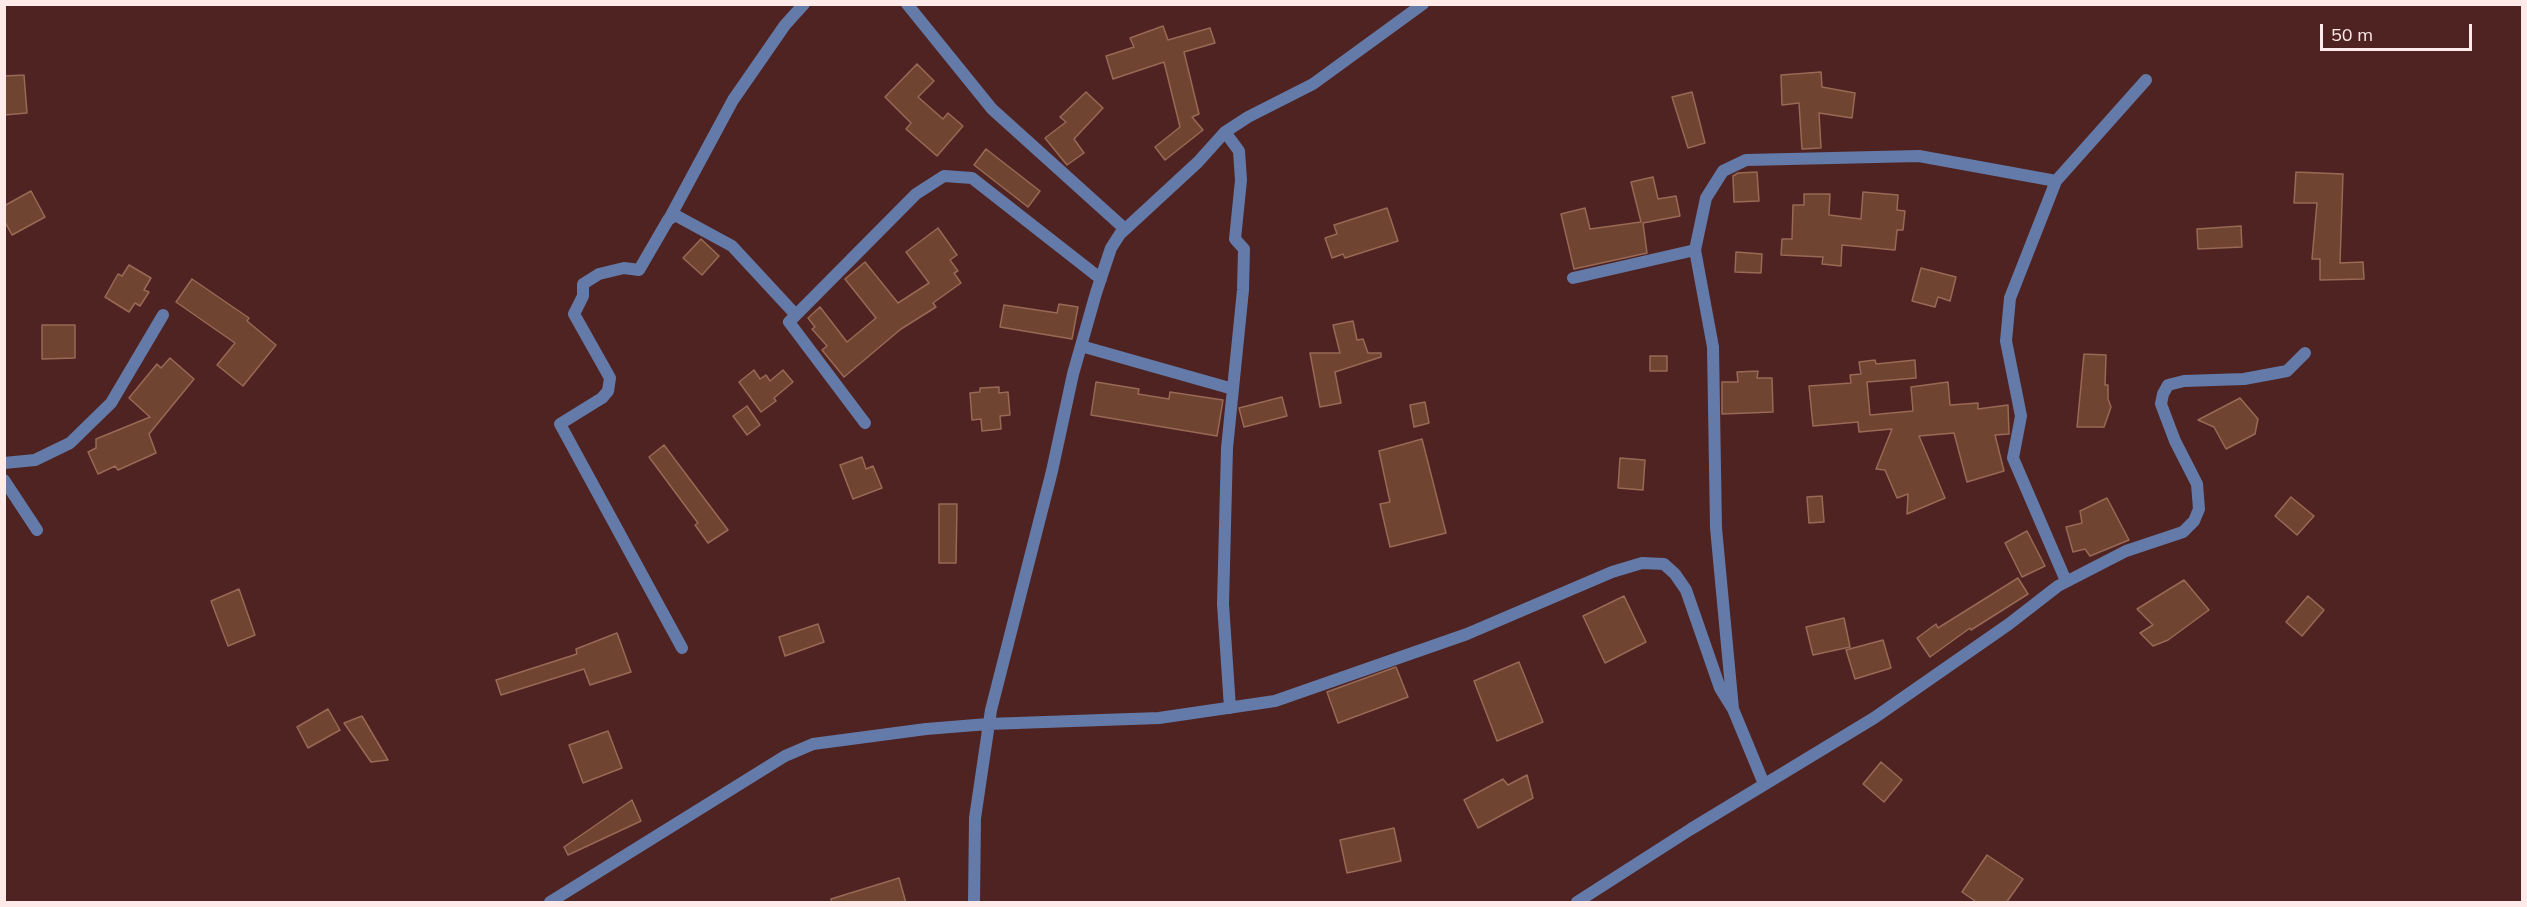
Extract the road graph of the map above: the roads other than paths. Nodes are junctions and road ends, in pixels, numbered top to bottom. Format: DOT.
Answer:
graph roads {
  1 [pos="804,4"];
  2 [pos="907,4"];
  3 [pos="1423,4"];
  4 [pos="2146,80"];
  5 [pos="1225,132"];
  6 [pos="2056,181"];
  7 [pos="668,220"];
  8 [pos="1125,229"];
  9 [pos="1695,250"];
  10 [pos="1573,278"];
  11 [pos="1101,279"];
  12 [pos="795,314"];
  13 [pos="163,315"];
  14 [pos="1081,346"];
  15 [pos="2305,353"];
  16 [pos="1233,389"];
  17 [pos="865,423"];
  18 [pos="4,463"];
  19 [pos="4,480"];
  20 [pos="37,530"];
  21 [pos="2066,581"];
  22 [pos="682,648"];
  23 [pos="1230,708"];
  24 [pos="1733,708"];
  25 [pos="988,724"];
  26 [pos="1764,784"];
  27 [pos="550,903"];
  28 [pos="974,903"];
  29 [pos="1577,903"];
  1 -- 7 [label="street"];
  2 -- 8 [label="street"];
  3 -- 5 [label="street"];
  4 -- 6 [label="street"];
  5 -- 8 [label="street"];
  5 -- 16 [label="street"];
  6 -- 9 [label="street"];
  6 -- 21 [label="street"];
  7 -- 12 [label="street"];
  7 -- 22 [label="street"];
  8 -- 11 [label="street"];
  9 -- 10 [label="street"];
  9 -- 24 [label="street"];
  11 -- 12 [label="street"];
  11 -- 14 [label="street"];
  12 -- 17 [label="street"];
  13 -- 18 [label="street"];
  14 -- 16 [label="street"];
  14 -- 25 [label="street"];
  15 -- 21 [label="street"];
  16 -- 23 [label="street"];
  19 -- 20 [label="street"];
  21 -- 26 [label="street"];
  23 -- 24 [label="street"];
  23 -- 25 [label="street"];
  24 -- 26 [label="street"];
  25 -- 27 [label="street"];
  25 -- 28 [label="street"];
  26 -- 29 [label="street"];
}
